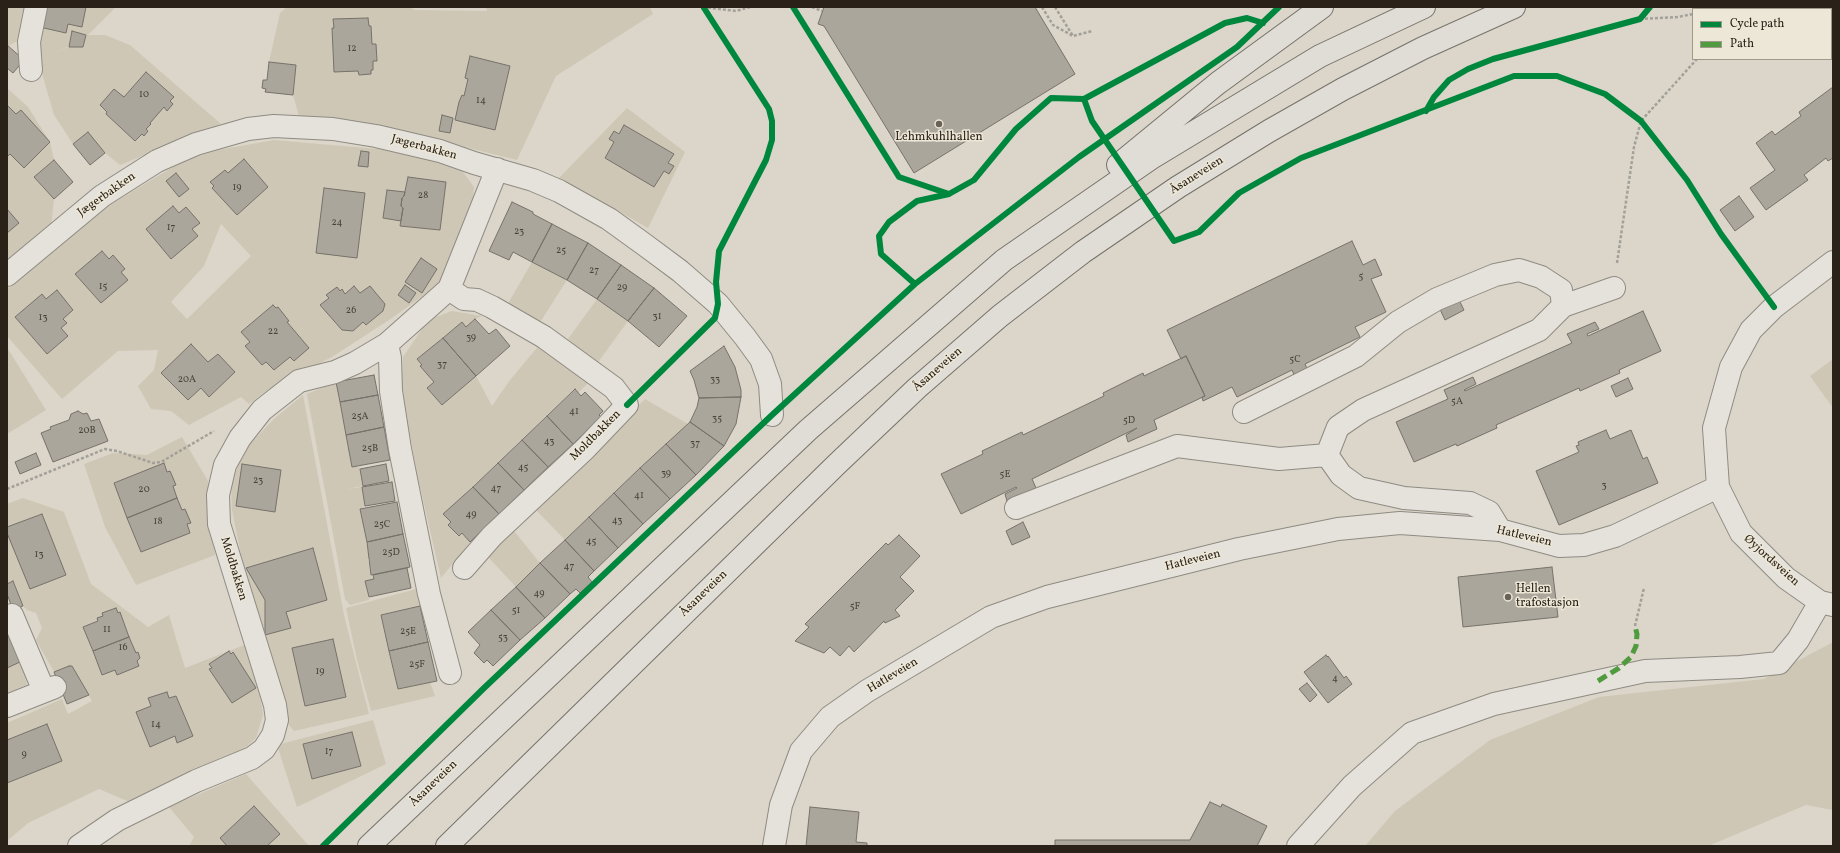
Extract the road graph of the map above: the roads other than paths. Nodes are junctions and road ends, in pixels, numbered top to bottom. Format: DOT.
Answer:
graph roads {
  1 [pos="36,7"];
  2 [pos="1322,7"];
  3 [pos="1424,7"];
  4 [pos="1514,7"];
  5 [pos="31,70"];
  6 [pos="497,169"];
  7 [pos="1004,260"];
  8 [pos="1833,262"];
  9 [pos="7,275"];
  10 [pos="1614,288"];
  11 [pos="449,290"];
  12 [pos="1563,306"];
  13 [pos="387,344"];
  14 [pos="1244,412"];
  15 [pos="772,415"];
  16 [pos="1327,455"];
  17 [pos="1718,487"];
  18 [pos="1016,508"];
  19 [pos="1500,530"];
  20 [pos="464,568"];
  21 [pos="1826,603"];
  22 [pos="12,615"];
  23 [pos="450,673"];
  24 [pos="7,706"];
  25 [pos="79,846"];
  26 [pos="369,846"];
  27 [pos="447,846"];
  28 [pos="774,846"];
  29 [pos="1298,846"];
  1 -- 5 [label="street"];
  2 -- 7 [label="highway"];
  3 -- 7 [label="highway, Åsaneveien"];
  4 -- 27 [label="highway, Åsaneveien"];
  6 -- 9 [label="street, Jægerbakken"];
  6 -- 11 [label="street, Moldbakken"];
  6 -- 15 [label="street, Jægerbakken"];
  7 -- 26 [label="highway, Åsaneveien"];
  8 -- 17 [label="street, Øyjordsveien"];
  10 -- 12 [label="street"];
  11 -- 13 [label="street, Moldbakken"];
  11 -- 20 [label="street, Moldbakken"];
  12 -- 14 [label="street"];
  12 -- 16 [label="street"];
  13 -- 23 [label="street"];
  13 -- 25 [label="street, Moldbakken"];
  16 -- 18 [label="street"];
  16 -- 19 [label="street"];
  17 -- 19 [label="street, Hatleveien"];
  17 -- 21 [label="street, Øyjordsveien"];
  19 -- 28 [label="street, Hatleveien"];
  21 -- 29 [label="street"];
  22 -- 24 [label="street"];
}
